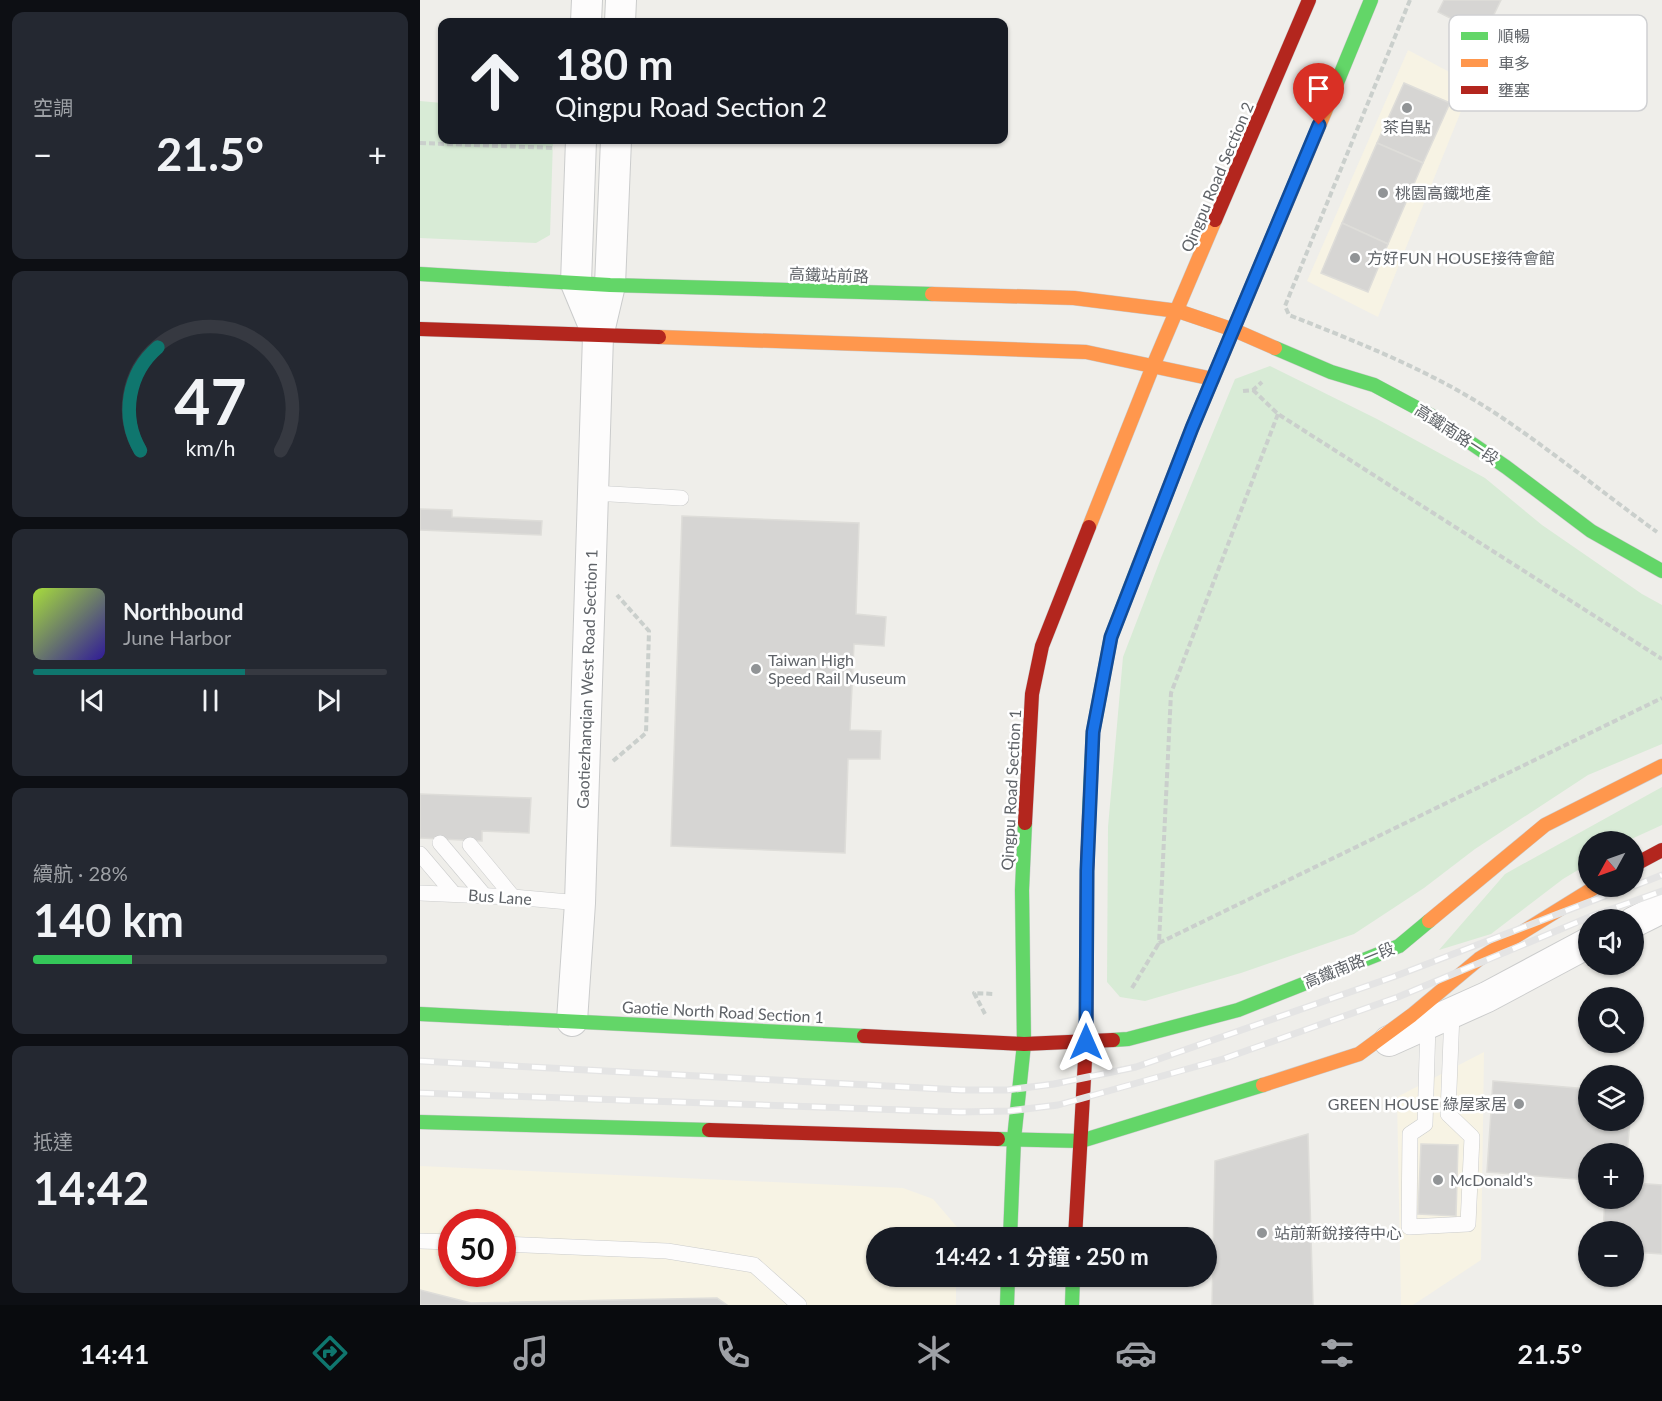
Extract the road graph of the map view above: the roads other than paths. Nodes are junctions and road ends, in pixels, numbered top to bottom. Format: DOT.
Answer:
graph roads {
  1 [pos="587,0"];
  2 [pos="621,0"];
  3 [pos="1309,0"];
  4 [pos="1371,0"];
  5 [pos="586,18"];
  6 [pos="621,18"];
  7 [pos="570,144"];
  8 [pos="616,144"];
  9 [pos="420,273"];
  10 [pos="576,283"];
  11 [pos="610,285"];
  12 [pos="1178,310"];
  13 [pos="420,329"];
  14 [pos="1234,330"];
  15 [pos="598,336"];
  16 [pos="1153,366"];
  17 [pos="1213,379"];
  18 [pos="593,493"];
  19 [pos="681,498"];
  20 [pos="1662,571"];
  21 [pos="1662,766"];
  22 [pos="440,843"];
  23 [pos="470,845"];
  24 [pos="1662,850"];
  25 [pos="420,854"];
  26 [pos="1644,859"];
  27 [pos="423,890"];
  28 [pos="454,894"];
  29 [pos="484,895"];
  30 [pos="513,897"];
  31 [pos="1579,897"];
  32 [pos="580,903"];
  33 [pos="1662,908"];
  34 [pos="1644,917"];
  35 [pos="1578,948"];
  36 [pos="420,1014"];
  37 [pos="1440,1018"];
  38 [pos="572,1021"];
  39 [pos="1086,1042"];
  40 [pos="1024,1044"];
  41 [pos="1359,1054"];
  42 [pos="420,1122"];
  43 [pos="1014,1139"];
  44 [pos="1081,1141"];
  45 [pos="1010,1227"];
  46 [pos="1077,1227"];
  47 [pos="420,1241"];
  48 [pos="438,1242"];
  49 [pos="516,1245"];
  50 [pos="1008,1287"];
  51 [pos="1073,1287"];
  52 [pos="799,1305"];
  53 [pos="1007,1305"];
  54 [pos="1072,1305"];
  1 -- 5 [label="street"];
  2 -- 6 [label="street"];
  3 -- 12 [label="street, Qingpu Road Section 2"];
  4 -- 14 [label="street"];
  7 -- 10 [label="street, Gaotiezhanqian West Road Section 1"];
  8 -- 11 [label="street, Gaotiezhanqian West Road Section 1"];
  9 -- 10 [label="street, 高鐵站前路"];
  10 -- 11 [label="street, 高鐵站前路"];
  10 -- 15 [label="street, Gaotiezhanqian West Road Section 1"];
  11 -- 12 [label="street, 高鐵站前路"];
  11 -- 15 [label="street, Gaotiezhanqian West Road Section 1"];
  12 -- 14 [label="street, 高鐵站前路"];
  12 -- 16 [label="street, Qingpu Road Section 2"];
  13 -- 15 [label="street"];
  14 -- 17 [label="street"];
  14 -- 20 [label="street, 高鐵南路一段"];
  15 -- 16 [label="street"];
  15 -- 18 [label="street, Gaotiezhanqian West Road Section 1"];
  16 -- 17 [label="street"];
  16 -- 40 [label="street, Qingpu Road Section 1"];
  17 -- 39 [label="street"];
  18 -- 19 [label="lane"];
  18 -- 32 [label="street, Gaotiezhanqian West Road Section 1"];
  21 -- 39 [label="street, 高鐵南路一段"];
  22 -- 29 [label="lane"];
  23 -- 30 [label="lane"];
  24 -- 26 [label="street"];
  25 -- 28 [label="lane"];
  27 -- 28 [label="lane, Bus Lane"];
  28 -- 29 [label="lane, Bus Lane"];
  29 -- 30 [label="lane, Bus Lane"];
  30 -- 32 [label="lane, Bus Lane"];
  31 -- 41 [label="street"];
  32 -- 38 [label="street, Gaotiezhanqian West Road Section 1"];
  33 -- 34 [label="street"];
  35 -- 37 [label="street"];
  36 -- 38 [label="street, Gaotie North Road Section 1"];
  37 -- 37 [label="lane"];
  37 -- 41 [label="street"];
  38 -- 40 [label="street, Gaotie North Road Section 1"];
  39 -- 40 [label="street, 高鐵南路一段"];
  39 -- 44 [label="street"];
  40 -- 43 [label="street, Qingpu Road Section 1"];
  41 -- 44 [label="street"];
  42 -- 43 [label="street"];
  43 -- 44 [label="street"];
  43 -- 45 [label="street, Qingpu Road Section 1"];
  44 -- 46 [label="street"];
  47 -- 48 [label="lane"];
  49 -- 52 [label="lane"];
  50 -- 53 [label="street"];
  51 -- 54 [label="street"];
}
